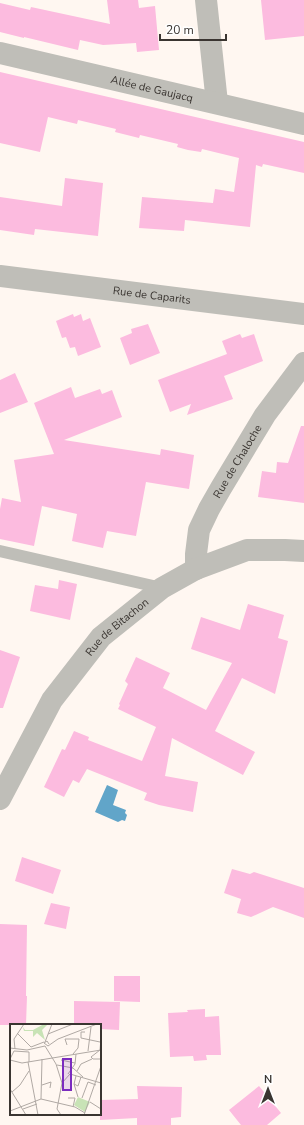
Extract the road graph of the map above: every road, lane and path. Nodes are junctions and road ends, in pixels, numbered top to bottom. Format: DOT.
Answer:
graph roads {
  1 [pos="206,0"];
  2 [pos="0,53"];
  3 [pos="216,103"];
  4 [pos="304,124"];
  5 [pos="0,276"];
  6 [pos="304,314"];
  7 [pos="304,363"];
  8 [pos="0,551"];
  9 [pos="304,552"];
  10 [pos="196,569"];
  11 [pos="162,588"];
  12 [pos="0,799"];
  1 -- 3 [label="street"];
  2 -- 3 [label="street, Allée de Gaujacq"];
  3 -- 4 [label="street, Allée de Gaujacq"];
  5 -- 6 [label="street, Rue de Caparits"];
  7 -- 10 [label="street, Rue de Chaloche"];
  8 -- 11 [label="lane"];
  9 -- 10 [label="street, Rue de Bitachon"];
  10 -- 11 [label="street, Rue de Bitachon"];
  11 -- 12 [label="street, Rue de Bitachon"];
}
